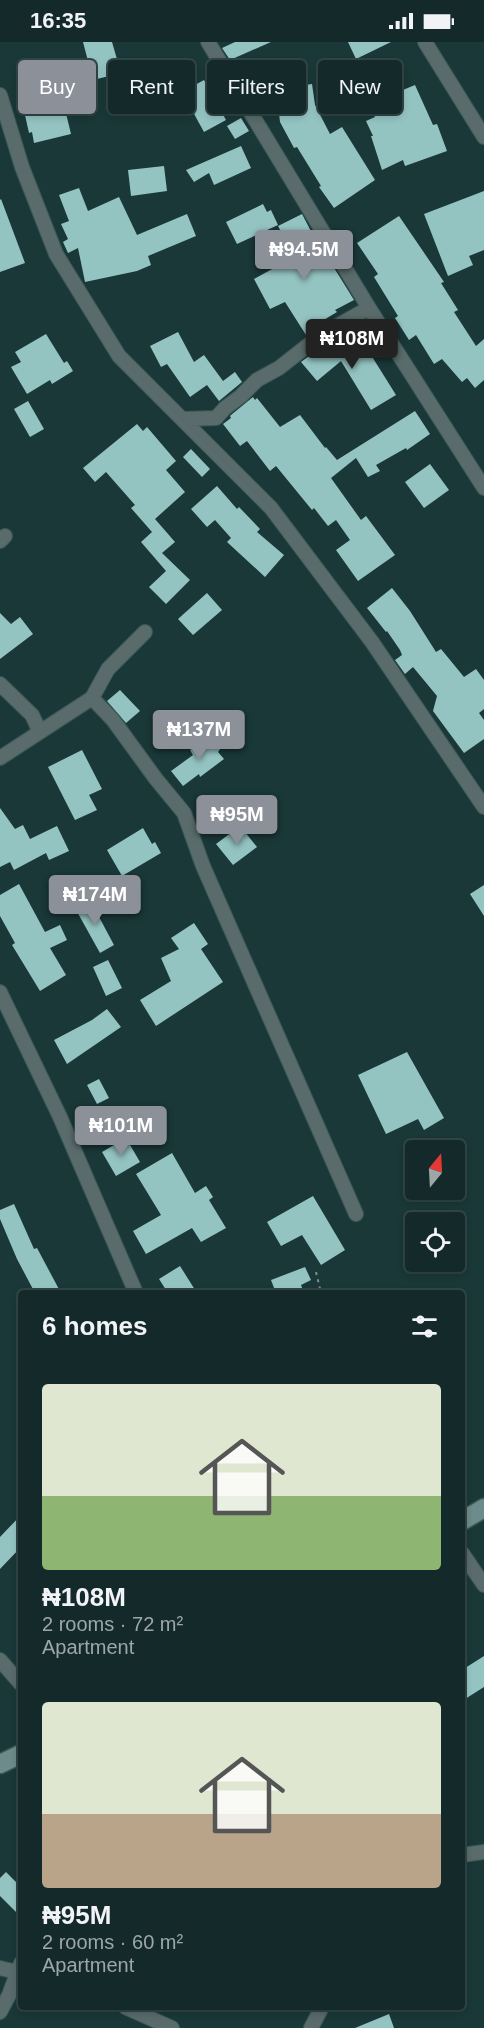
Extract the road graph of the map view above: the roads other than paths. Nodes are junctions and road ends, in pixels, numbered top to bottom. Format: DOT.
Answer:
graph roads {
  1 [pos="208,42"];
  2 [pos="425,42"];
  3 [pos="0,95"];
  4 [pos="484,136"];
  5 [pos="369,308"];
  6 [pos="182,419"];
  7 [pos="484,488"];
  8 [pos="145,632"];
  9 [pos="0,684"];
  10 [pos="92,698"];
  11 [pos="40,732"];
  12 [pos="0,758"];
  13 [pos="484,807"];
  14 [pos="0,992"];
  15 [pos="356,1214"];
  16 [pos="135,1290"];
  17 [pos="484,1508"];
  18 [pos="465,1519"];
  19 [pos="465,1557"];
  20 [pos="484,1585"];
  21 [pos="0,1660"];
  22 [pos="18,1681"];
  23 [pos="18,1755"];
  24 [pos="0,1764"];
  25 [pos="484,1852"];
  26 [pos="465,1855"];
  27 [pos="0,1968"];
  28 [pos="18,1969"];
  29 [pos="18,1974"];
  30 [pos="132,2010"];
  31 [pos="320,2010"];
  32 [pos="0,2012"];
  33 [pos="172,2028"];
  34 [pos="311,2028"];
  1 -- 5 [label="street"];
  2 -- 4 [label="street"];
  3 -- 6 [label="street"];
  5 -- 6 [label="street"];
  5 -- 7 [label="street"];
  6 -- 13 [label="street"];
  8 -- 10 [label="street"];
  9 -- 11 [label="street"];
  10 -- 11 [label="street"];
  10 -- 15 [label="street"];
  11 -- 12 [label="street"];
  14 -- 16 [label="street"];
  17 -- 18 [label="main road"];
  19 -- 20 [label="street"];
  21 -- 22 [label="street"];
  23 -- 24 [label="main road"];
  25 -- 26 [label="street"];
  27 -- 28 [label="street"];
  29 -- 32 [label="street"];
  30 -- 33 [label="street"];
  31 -- 34 [label="street"];
}
